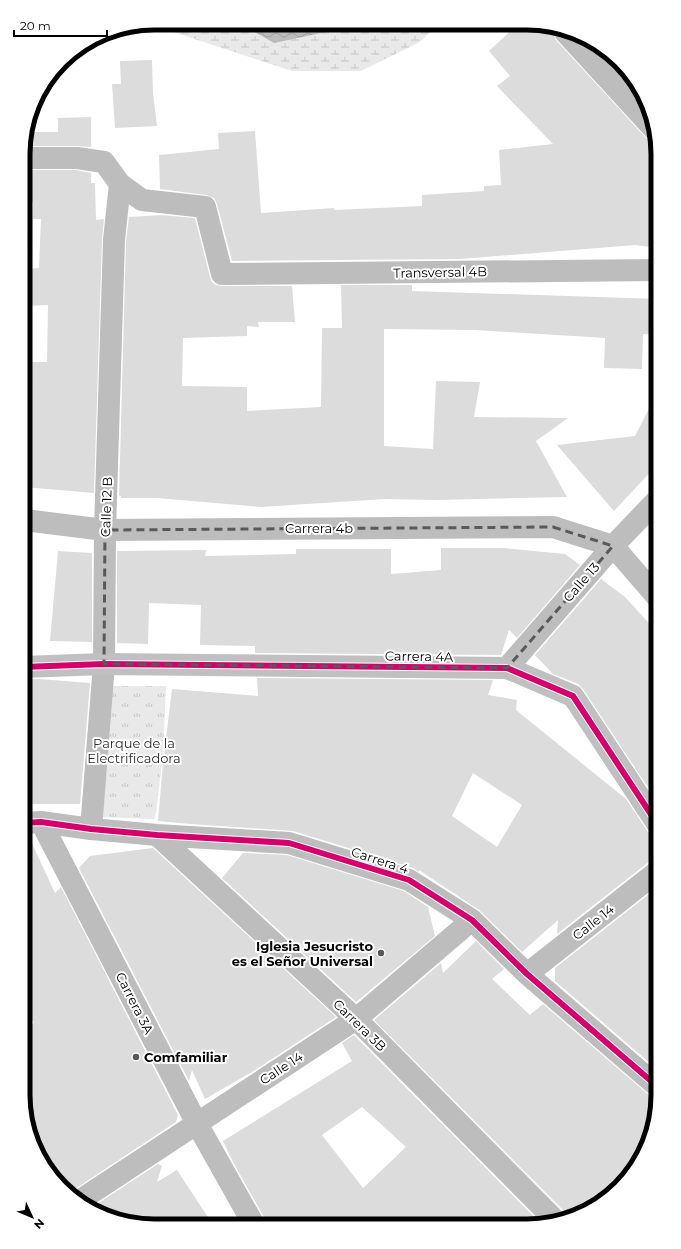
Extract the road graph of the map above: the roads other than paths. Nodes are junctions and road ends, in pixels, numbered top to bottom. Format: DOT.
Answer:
graph roads {
  1 [pos="571,39"];
  2 [pos="647,121"];
  3 [pos="30,158"];
  4 [pos="120,184"];
  5 [pos="651,270"];
  6 [pos="651,506"];
  7 [pos="30,521"];
  8 [pos="106,530"];
  9 [pos="612,546"];
  10 [pos="651,590"];
  11 [pos="104,664"];
  12 [pos="30,667"];
  13 [pos="507,668"];
  14 [pos="651,814"];
  15 [pos="32,822"];
  16 [pos="91,830"];
  17 [pos="157,835"];
  18 [pos="651,877"];
  19 [pos="472,920"];
  20 [pos="527,974"];
  21 [pos="356,1019"];
  22 [pos="651,1081"];
  23 [pos="196,1122"];
  24 [pos="84,1197"];
  25 [pos="552,1217"];
  26 [pos="251,1219"];
  1 -- 2 [label="street"];
  3 -- 4 [label="street"];
  4 -- 5 [label="street, Transversal 4B"];
  4 -- 8 [label="street, Calle 12 B"];
  6 -- 9 [label="street, Calle 13"];
  7 -- 8 [label="street, Carrera 4b"];
  8 -- 9 [label="street, Carrera 4b"];
  8 -- 11 [label="street, Calle 12 B"];
  9 -- 10 [label="street"];
  9 -- 13 [label="street, Calle 13"];
  11 -- 12 [label="street"];
  11 -- 13 [label="street, Carrera 4A"];
  11 -- 16 [label="street, Calle 12 B"];
  13 -- 14 [label="street, Carrera 4A"];
  15 -- 16 [label="street, Carrera 4"];
  15 -- 23 [label="street, Carrera 3A"];
  16 -- 17 [label="street, Carrera 4"];
  17 -- 19 [label="street, Carrera 4"];
  17 -- 21 [label="street, Carrera 3B"];
  18 -- 20 [label="street, Calle 14"];
  19 -- 20 [label="street, Carrera 4"];
  19 -- 21 [label="street, Calle 14"];
  20 -- 22 [label="street, Carrera 4"];
  21 -- 23 [label="street, Calle 14"];
  21 -- 25 [label="street, Carrera 3B"];
  23 -- 24 [label="street, Calle 14"];
  23 -- 26 [label="street, Carrera 3A"];
}
